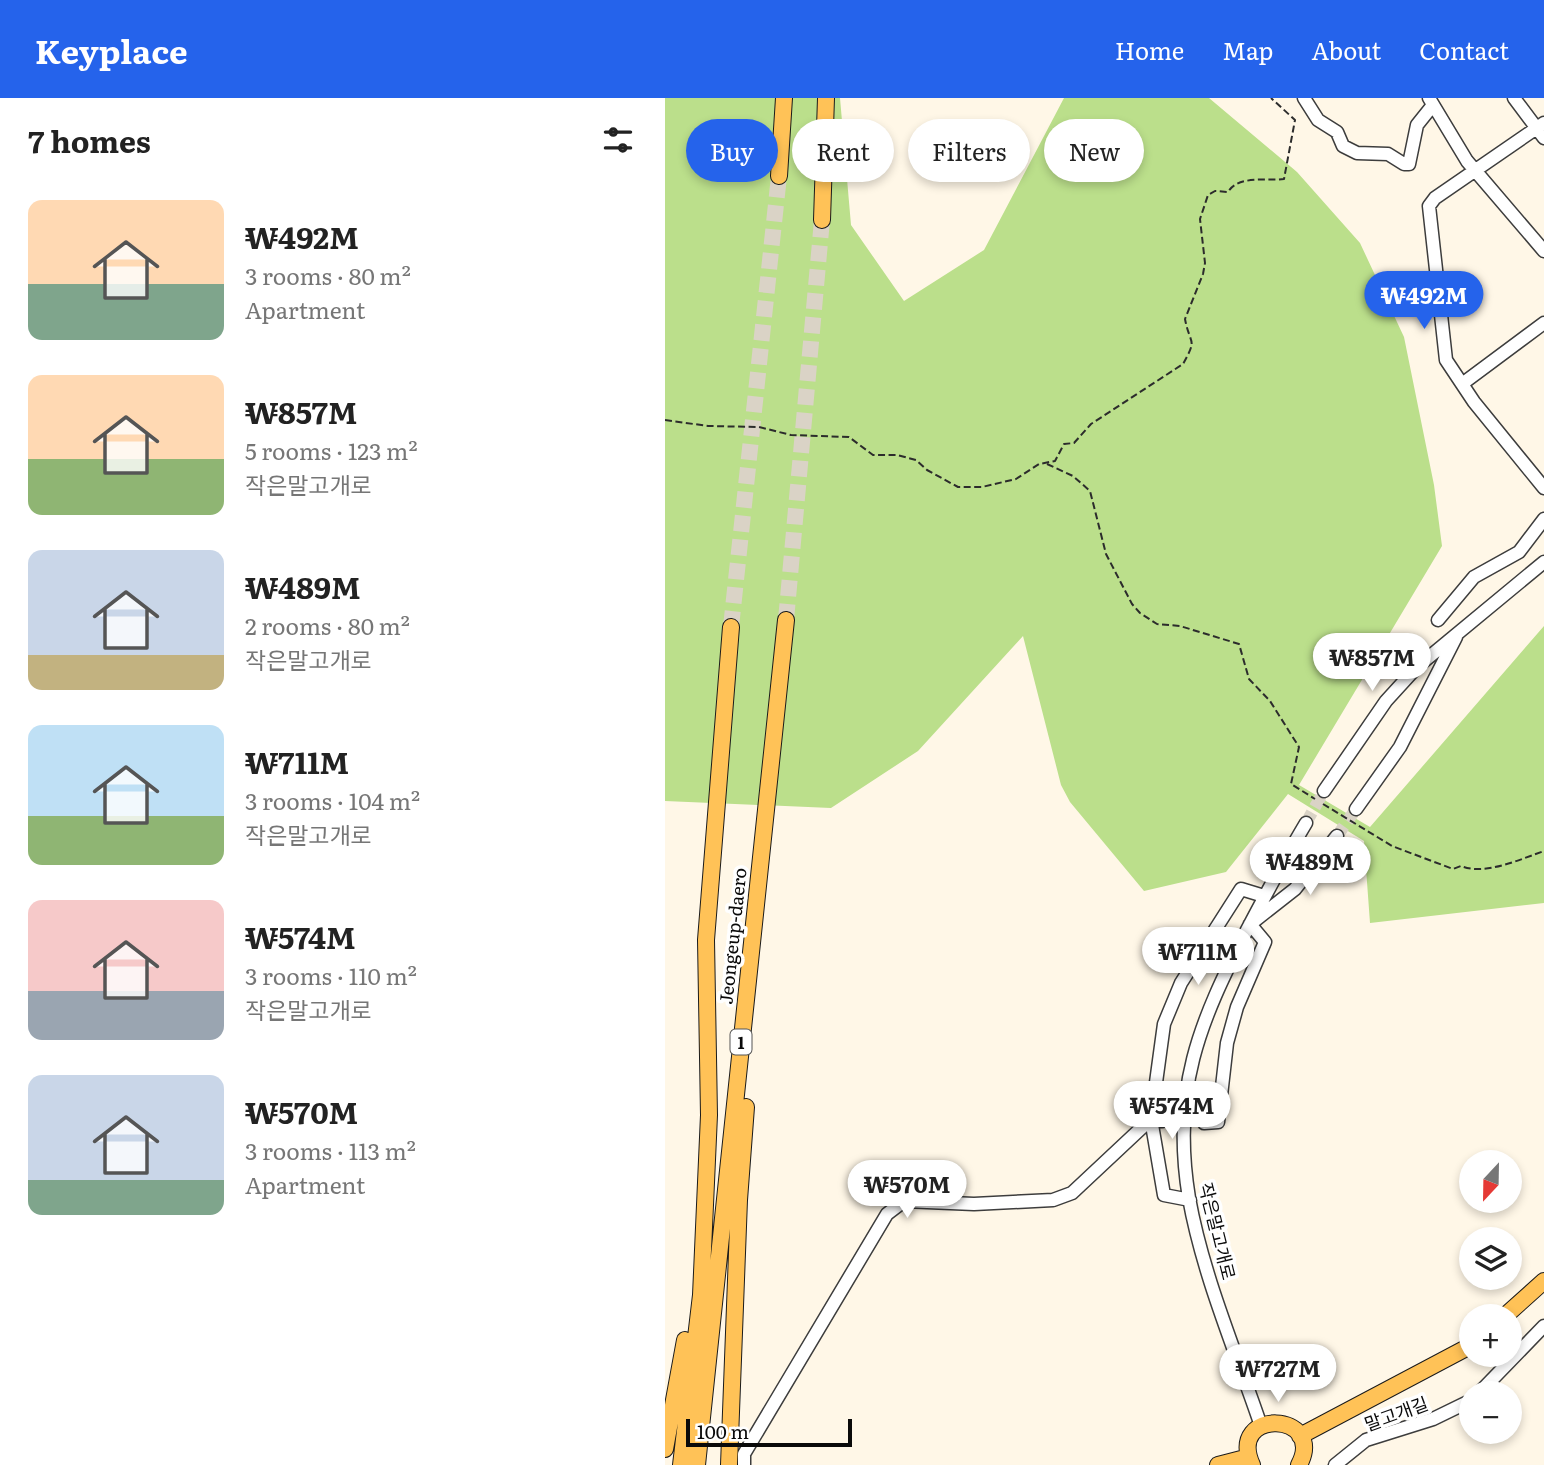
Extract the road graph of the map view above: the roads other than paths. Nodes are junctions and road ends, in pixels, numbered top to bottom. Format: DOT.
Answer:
graph roads {
  1 [pos="784,98"];
  2 [pos="826,98"];
  3 [pos="1304,98"];
  4 [pos="1514,98"];
  5 [pos="1431,102"];
  6 [pos="1542,130"];
  7 [pos="1476,170"];
  8 [pos="779,176"];
  9 [pos="822,220"];
  10 [pos="1544,251"];
  11 [pos="1544,323"];
  12 [pos="1462,384"];
  13 [pos="1544,488"];
  14 [pos="1544,519"];
  15 [pos="1544,562"];
  16 [pos="786,620"];
  17 [pos="1438,620"];
  18 [pos="731,627"];
  19 [pos="1460,629"];
  20 [pos="1324,791"];
  21 [pos="1356,809"];
  22 [pos="1305,823"];
  23 [pos="1337,836"];
  24 [pos="1264,895"];
  25 [pos="1250,924"];
  26 [pos="743,1007"];
  27 [pos="709,1115"];
  28 [pos="1157,1120"];
  29 [pos="1204,1123"];
  30 [pos="1190,1200"];
  31 [pos="1544,1281"];
  32 [pos="1518,1304"];
  33 [pos="1544,1326"];
  34 [pos="1459,1352"];
  35 [pos="1491,1381"];
  36 [pos="1459,1406"];
  37 [pos="1261,1426"];
  38 [pos="1300,1436"];
  39 [pos="665,1449"];
  40 [pos="1250,1461"];
  41 [pos="681,1465"];
  42 [pos="697,1465"];
  43 [pos="729,1465"];
  44 [pos="744,1465"];
  45 [pos="1218,1465"];
  46 [pos="1299,1465"];
  47 [pos="1335,1465"];
  1 -- 8 [label="main road"];
  2 -- 9 [label="main road"];
  3 -- 5 [label="street"];
  4 -- 6 [label="street"];
  5 -- 7 [label="street"];
  6 -- 7 [label="street"];
  7 -- 10 [label="street"];
  7 -- 12 [label="street"];
  11 -- 12 [label="street"];
  12 -- 13 [label="street"];
  14 -- 17 [label="street"];
  15 -- 19 [label="street"];
  16 -- 26 [label="main road, Jeongeup-daero / 1"];
  18 -- 27 [label="main road, Jeongeup-daero / 1"];
  19 -- 20 [label="street"];
  19 -- 21 [label="street"];
  22 -- 24 [label="street, 작은말고개로"];
  23 -- 25 [label="street, 작은말고개로"];
  24 -- 25 [label="street, 작은말고개로"];
  24 -- 28 [label="street"];
  25 -- 29 [label="street"];
  25 -- 30 [label="street, 작은말고개로"];
  26 -- 42 [label="main road, Jeongeup-daero / 1"];
  26 -- 43 [label="main road"];
  27 -- 39 [label="main road"];
  27 -- 41 [label="main road, Jeongeup-daero / 1"];
  28 -- 30 [label="street"];
  28 -- 44 [label="street"];
  30 -- 37 [label="street, 작은말고개로"];
  31 -- 32 [label="main road"];
  33 -- 35 [label="street"];
  34 -- 38 [label="main road"];
  36 -- 47 [label="street, 말고개길"];
  37 -- 38 [label="main road"];
  37 -- 40 [label="main road"];
  38 -- 46 [label="main road"];
  40 -- 45 [label="main road"];
}
